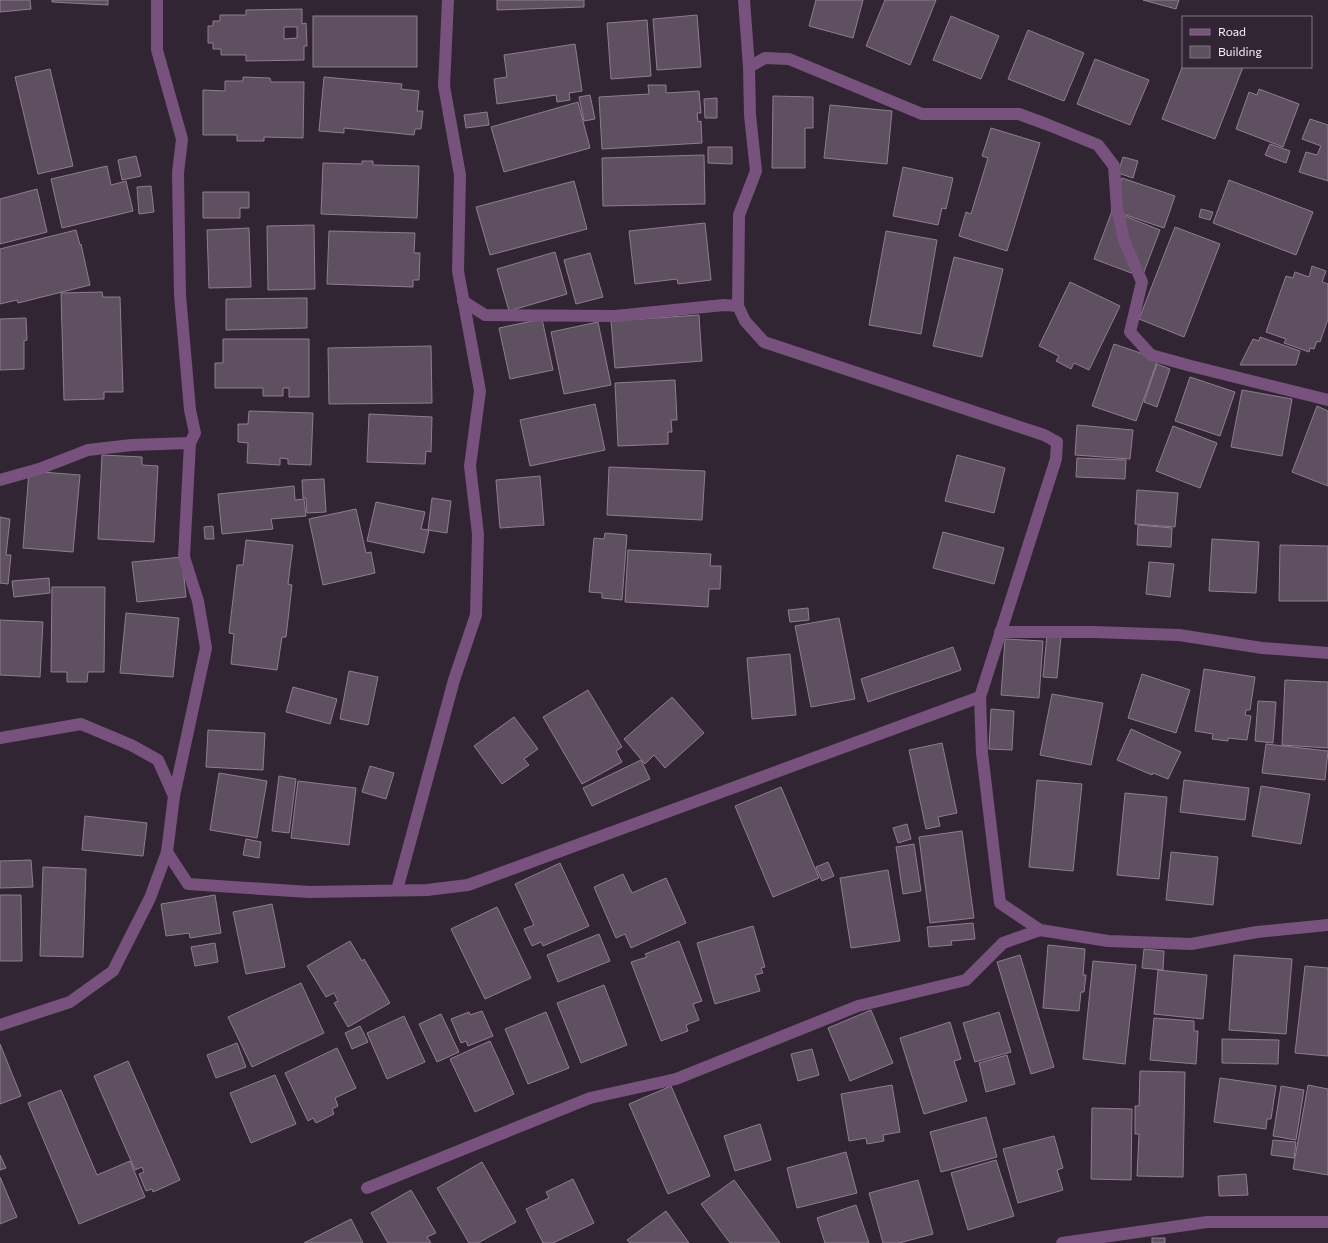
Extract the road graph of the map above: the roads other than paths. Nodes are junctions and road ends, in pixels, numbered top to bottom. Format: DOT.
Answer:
graph roads {
  1 [pos="157,0"];
  2 [pos="448,0"];
  3 [pos="744,0"];
  4 [pos="749,67"];
  5 [pos="463,301"];
  6 [pos="738,306"];
  7 [pos="1328,400"];
  8 [pos="190,443"];
  9 [pos="0,480"];
  10 [pos="1000,632"];
  11 [pos="1328,653"];
  12 [pos="980,697"];
  13 [pos="0,738"];
  14 [pos="174,796"];
  15 [pos="166,852"];
  16 [pos="397,890"];
  17 [pos="1328,925"];
  18 [pos="1040,930"];
  19 [pos="0,1025"];
  20 [pos="367,1188"];
  21 [pos="1328,1222"];
  22 [pos="1062,1243"];
  1 -- 8 [label="street"];
  2 -- 5 [label="street"];
  3 -- 4 [label="street"];
  4 -- 6 [label="street"];
  4 -- 7 [label="street"];
  5 -- 6 [label="street"];
  5 -- 16 [label="street"];
  6 -- 10 [label="street"];
  8 -- 9 [label="street"];
  8 -- 14 [label="street"];
  10 -- 11 [label="street"];
  10 -- 12 [label="street"];
  12 -- 16 [label="street"];
  12 -- 18 [label="street"];
  13 -- 14 [label="street"];
  14 -- 15 [label="street"];
  15 -- 16 [label="street"];
  15 -- 19 [label="street"];
  17 -- 18 [label="street"];
  18 -- 20 [label="street"];
  21 -- 22 [label="street"];
}
